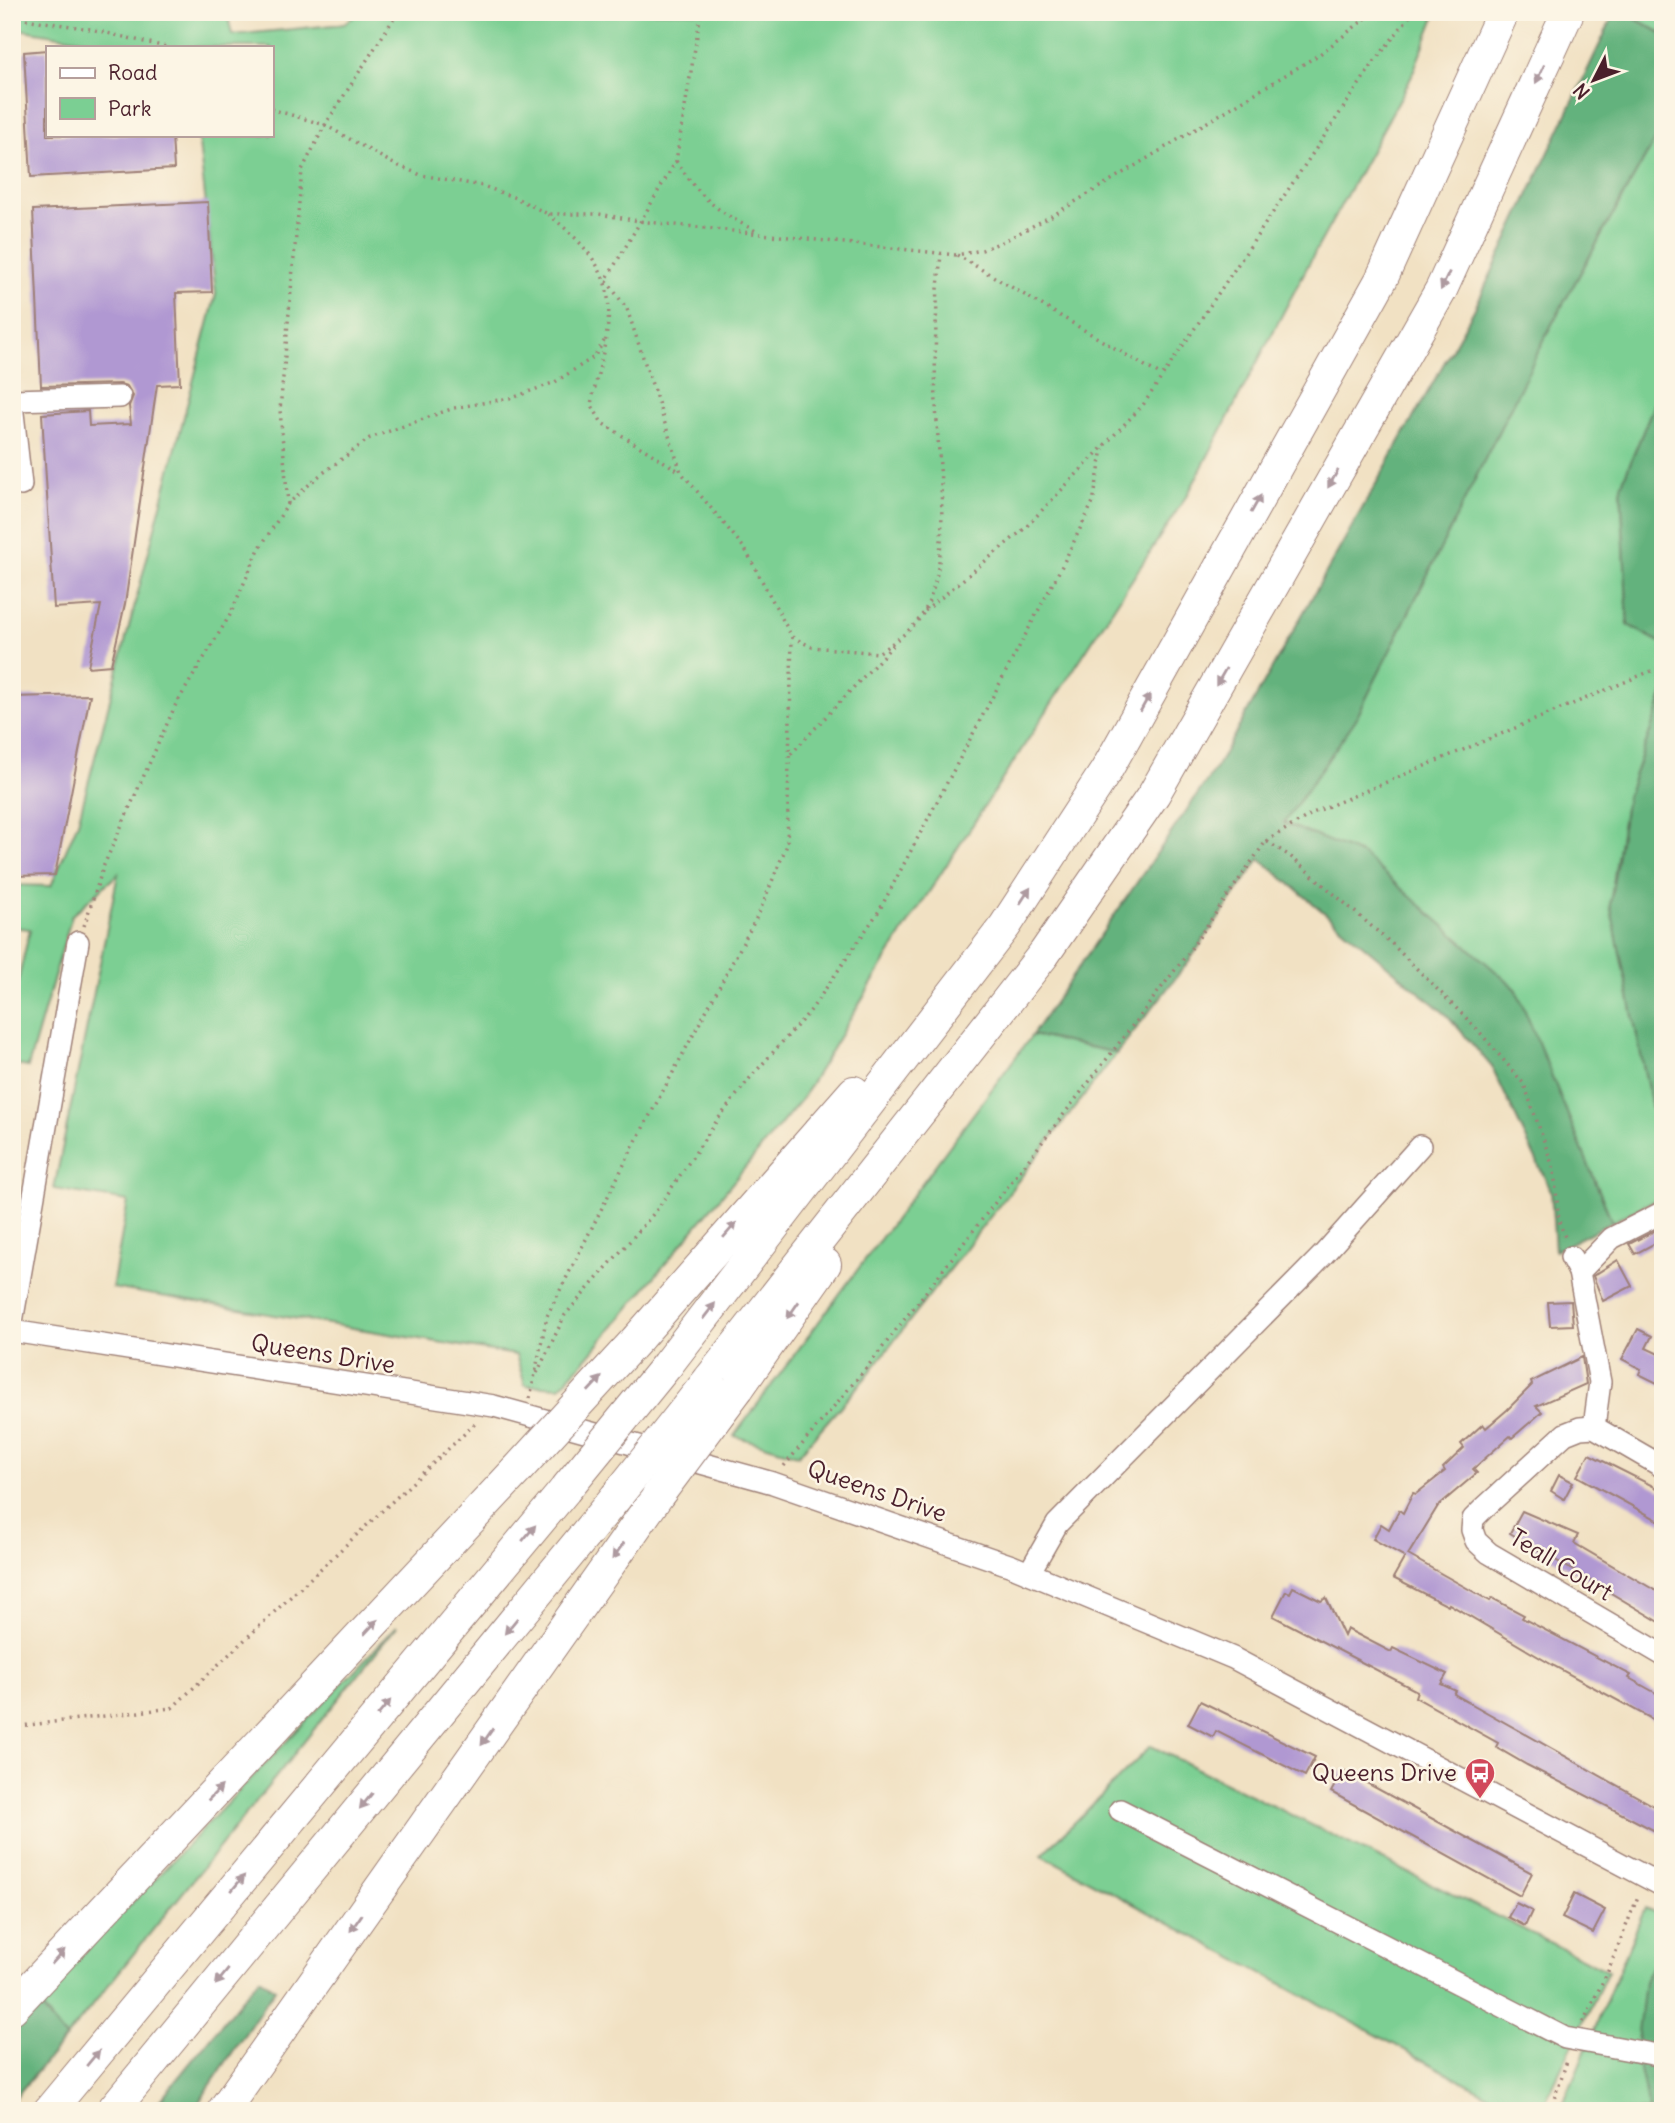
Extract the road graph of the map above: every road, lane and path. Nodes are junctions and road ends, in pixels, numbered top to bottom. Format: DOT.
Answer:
graph roads {
  1 [pos="398,12"];
  2 [pos="701,12"];
  3 [pos="1374,12"];
  4 [pos="1413,12"];
  5 [pos="1503,12"];
  6 [pos="1568,12"];
  7 [pos="12,16"];
  8 [pos="162,46"];
  9 [pos="273,110"];
  10 [pos="325,125"];
  11 [pos="676,161"];
  12 [pos="548,214"];
  13 [pos="639,221"];
  14 [pos="765,235"];
  15 [pos="941,254"];
  16 [pos="957,255"];
  17 [pos="606,279"];
  18 [pos="606,338"];
  19 [pos="1162,376"];
  20 [pos="120,397"];
  21 [pos="12,402"];
  22 [pos="1103,449"];
  23 [pos="681,472"];
  24 [pos="21,485"];
  25 [pos="288,504"];
  26 [pos="925,611"];
  27 [pos="902,635"];
  28 [pos="792,637"];
  29 [pos="1663,666"];
  30 [pos="790,756"];
  31 [pos="1266,841"];
  32 [pos="1005,926"];
  33 [pos="78,942"];
  34 [pos="1420,1146"];
  35 [pos="1663,1212"];
  36 [pos="1575,1264"];
  37 [pos="12,1322"];
  38 [pos="12,1331"];
  39 [pos="534,1378"];
  40 [pos="724,1384"];
  41 [pos="494,1406"];
  42 [pos="526,1415"];
  43 [pos="1594,1427"];
  44 [pos="1663,1467"];
  45 [pos="773,1483"];
  46 [pos="1028,1573"];
  47 [pos="1663,1655"];
  48 [pos="12,1727"];
  49 [pos="1120,1810"];
  50 [pos="1654,1881"];
  51 [pos="12,2008"];
  52 [pos="1573,2041"];
  53 [pos="1663,2056"];
  54 [pos="49,2111"];
  55 [pos="112,2111"];
  56 [pos="223,2111"];
  57 [pos="1550,2111"];
  1 -- 10 [label="path"];
  2 -- 11 [label="path"];
  3 -- 16 [label="path"];
  4 -- 19 [label="path"];
  32 -- 5 [label="highway, one-way"];
  6 -- 40 [label="highway, one-way"];
  7 -- 8 [label="path"];
  9 -- 10 [label="path"];
  10 -- 12 [label="path"];
  10 -- 25 [label="path"];
  11 -- 13 [label="path"];
  11 -- 14 [label="path"];
  12 -- 13 [label="path"];
  12 -- 17 [label="path"];
  13 -- 14 [label="path"];
  13 -- 17 [label="path"];
  14 -- 15 [label="path"];
  15 -- 16 [label="path"];
  15 -- 26 [label="path"];
  16 -- 19 [label="path"];
  17 -- 18 [label="path"];
  17 -- 23 [label="path"];
  18 -- 23 [label="path"];
  18 -- 25 [label="path"];
  19 -- 22 [label="path"];
  20 -- 21 [label="street"];
  21 -- 24 [label="street"];
  22 -- 26 [label="path"];
  22 -- 39 [label="path"];
  23 -- 28 [label="path"];
  25 -- 33 [label="path"];
  26 -- 27 [label="path"];
  27 -- 28 [label="path"];
  27 -- 30 [label="path"];
  28 -- 30 [label="path"];
  29 -- 31 [label="path"];
  30 -- 39 [label="path"];
  31 -- 36 [label="path"];
  31 -- 45 [label="path"];
  51 -- 32 [label="highway, one-way, bridge"];
  54 -- 32 [label="highway, one-way, bridge"];
  33 -- 37 [label="street"];
  34 -- 46 [label="street"];
  35 -- 36 [label="street"];
  36 -- 43 [label="street"];
  38 -- 41 [label="street, Queens Drive"];
  39 -- 42 [label="path"];
  40 -- 55 [label="highway, one-way, bridge"];
  40 -- 56 [label="highway, one-way, bridge"];
  41 -- 42 [label="street, Queens Drive"];
  41 -- 48 [label="path"];
  42 -- 45 [label="street, Queens Drive"];
  43 -- 44 [label="street"];
  43 -- 47 [label="street, Teall Court"];
  45 -- 46 [label="street, Queens Drive"];
  46 -- 50 [label="street, Queens Drive"];
  49 -- 52 [label="street"];
  50 -- 52 [label="path"];
  52 -- 53 [label="street"];
  52 -- 57 [label="path"];
}
